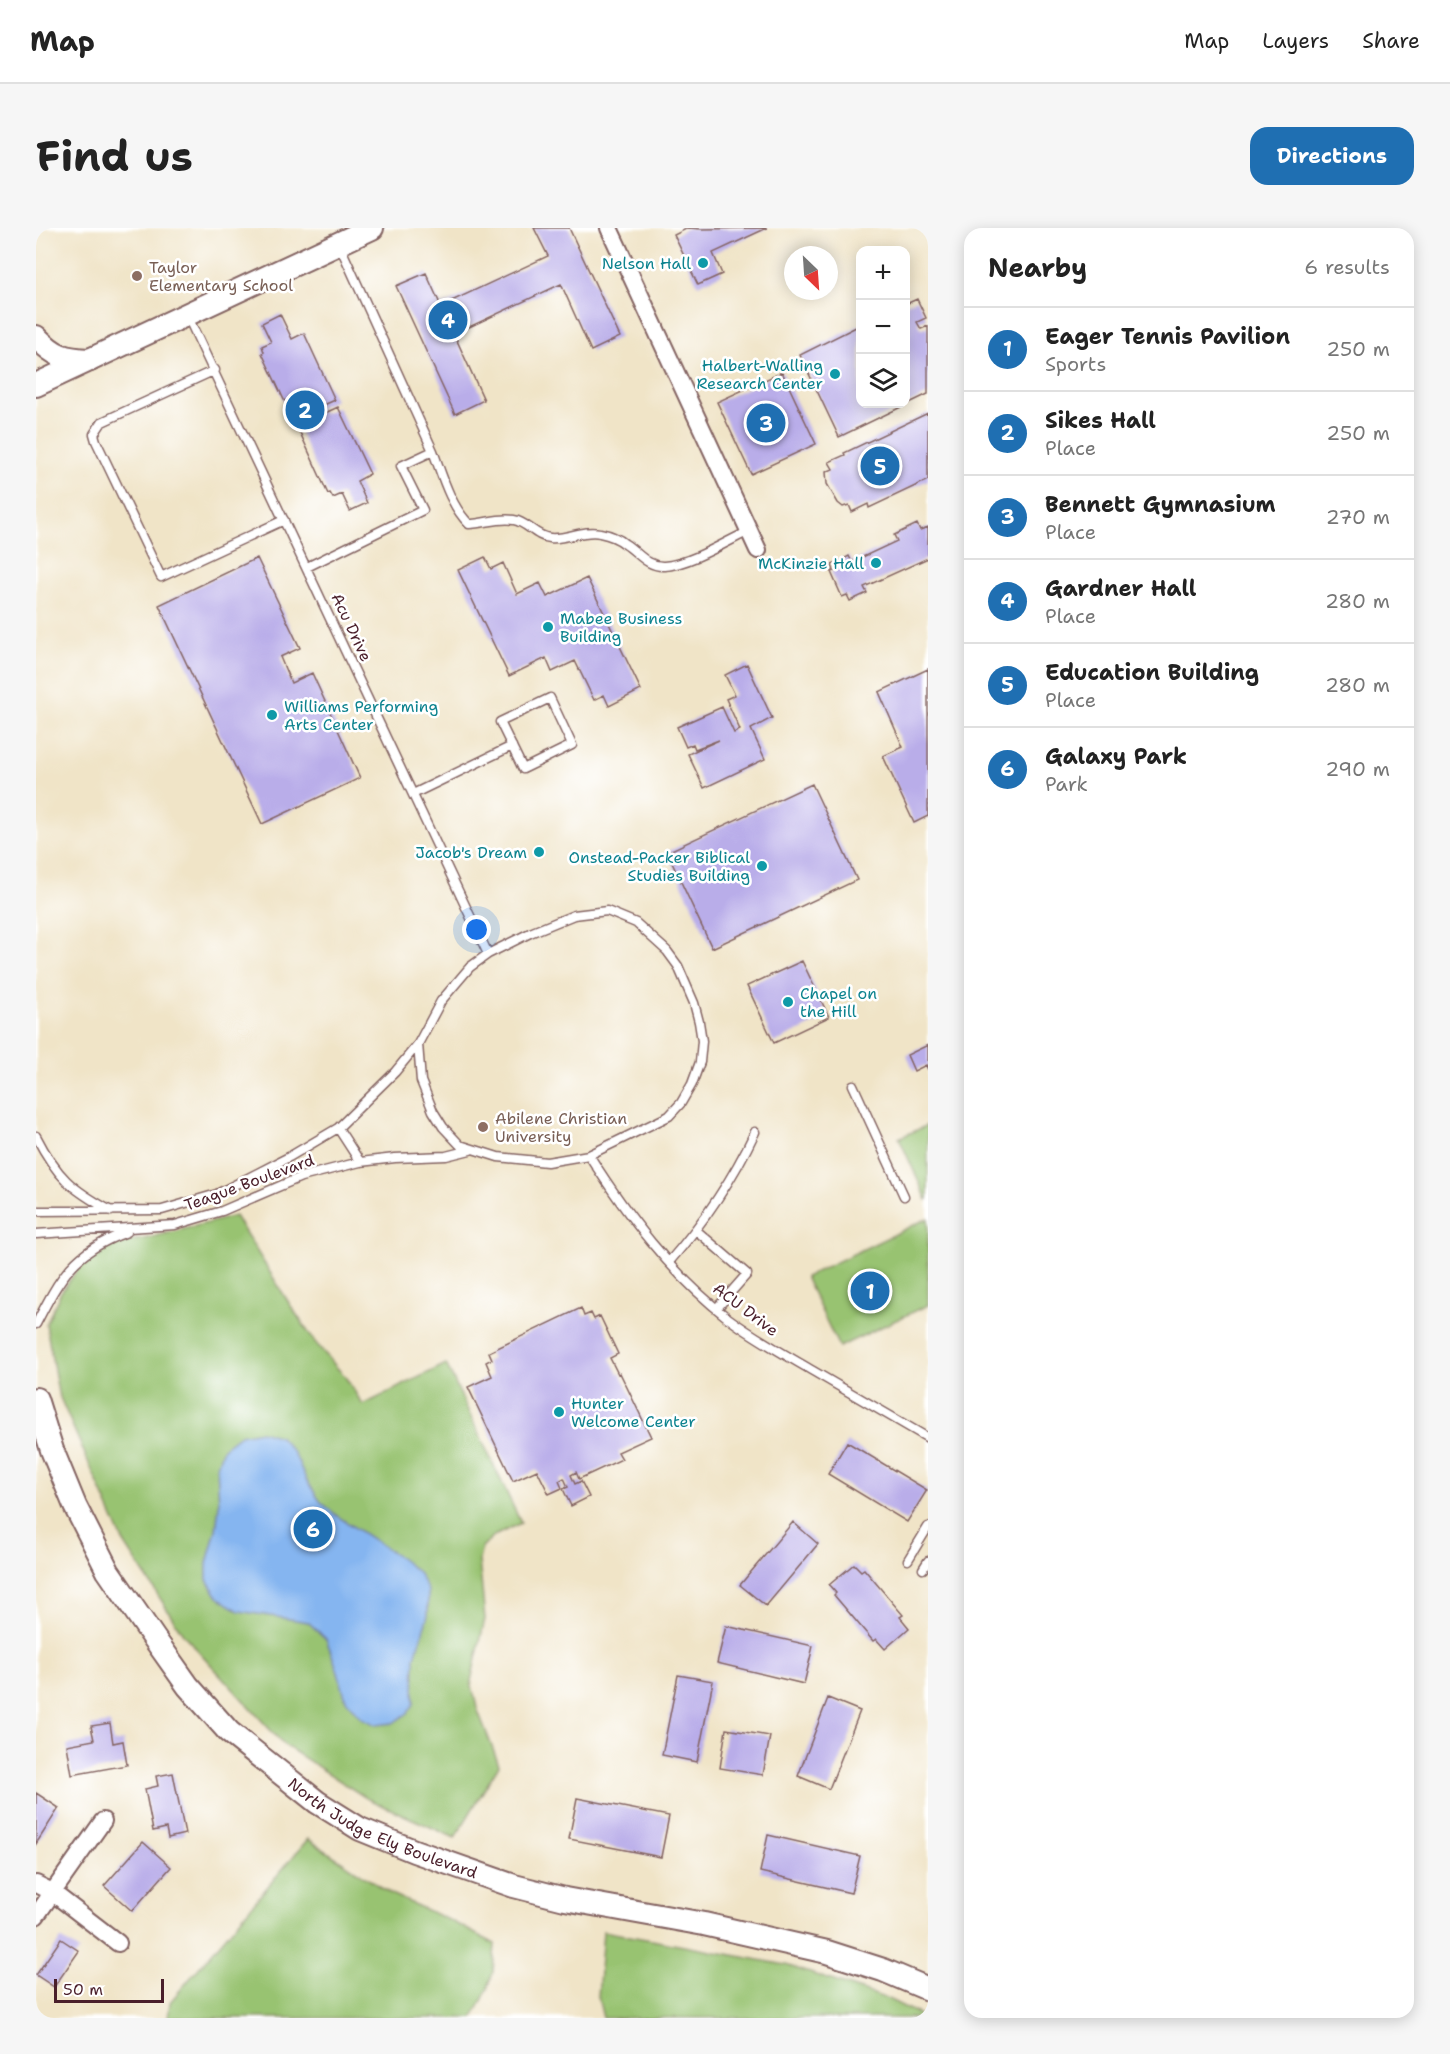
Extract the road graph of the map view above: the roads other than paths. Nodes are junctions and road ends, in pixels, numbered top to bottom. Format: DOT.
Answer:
graph roads {
  1 [pos="372,228"];
  2 [pos="609,228"];
  3 [pos="339,243"];
  4 [pos="187,314"];
  5 [pos="36,337"];
  6 [pos="90,360"];
  7 [pos="214,370"];
  8 [pos="36,385"];
  9 [pos="433,451"];
  10 [pos="284,519"];
  11 [pos="749,531"];
  12 [pos="758,550"];
  13 [pos="307,567"];
  14 [pos="512,746"];
  15 [pos="413,794"];
  16 [pos="488,954"];
  17 [pos="418,1044"];
  18 [pos="853,1085"];
  19 [pos="338,1128"];
  20 [pos="755,1132"];
  21 [pos="36,1136"];
  22 [pos="470,1150"];
  23 [pos="589,1155"];
  24 [pos="360,1162"];
  25 [pos="904,1196"];
  26 [pos="36,1211"];
  27 [pos="111,1212"];
  28 [pos="135,1229"];
  29 [pos="697,1231"];
  30 [pos="36,1234"];
  31 [pos="669,1262"];
  32 [pos="717,1308"];
  33 [pos="36,1324"];
  34 [pos="36,1399"];
  35 [pos="928,1438"];
  36 [pos="928,1527"];
  37 [pos="908,1560"];
  38 [pos="928,1561"];
  39 [pos="923,1569"];
  40 [pos="103,1821"];
  41 [pos="36,1884"];
  42 [pos="52,1892"];
  43 [pos="36,1916"];
  44 [pos="118,1943"];
  45 [pos="928,1989"];
  1 -- 3 [label="main road"];
  2 -- 11 [label="street"];
  3 -- 4 [label="main road"];
  3 -- 9 [label="lane"];
  4 -- 6 [label="main road"];
  4 -- 7 [label="lane, Acu Drive"];
  5 -- 6 [label="main road"];
  6 -- 8 [label="main road"];
  7 -- 10 [label="lane, Acu Drive"];
  7 -- 10 [label="lane"];
  9 -- 11 [label="lane"];
  9 -- 13 [label="lane"];
  10 -- 13 [label="lane, Acu Drive"];
  11 -- 12 [label="street"];
  13 -- 15 [label="lane, Acu Drive"];
  14 -- 14 [label="lane"];
  14 -- 15 [label="lane"];
  15 -- 16 [label="lane, Acu Drive"];
  16 -- 17 [label="lane, Teague Boulevard"];
  16 -- 23 [label="lane, Teague Boulevard"];
  17 -- 19 [label="lane, Teague Boulevard"];
  17 -- 22 [label="lane, Teague Boulevard"];
  18 -- 25 [label="lane"];
  19 -- 24 [label="lane"];
  19 -- 27 [label="lane, Teague Boulevard"];
  20 -- 29 [label="lane"];
  21 -- 27 [label="lane"];
  22 -- 23 [label="lane, Teague Boulevard"];
  22 -- 24 [label="lane, Teague Boulevard"];
  23 -- 31 [label="lane, ACU Drive"];
  24 -- 28 [label="lane, Teague Boulevard"];
  26 -- 27 [label="lane, Teague Boulevard"];
  28 -- 30 [label="lane, Teague Boulevard"];
  28 -- 33 [label="lane"];
  29 -- 31 [label="lane"];
  29 -- 32 [label="lane"];
  31 -- 32 [label="lane, ACU Drive"];
  32 -- 35 [label="lane, ACU Drive"];
  34 -- 45 [label="main road, North Judge Ely Boulevard"];
  36 -- 37 [label="lane"];
  38 -- 39 [label="lane"];
  40 -- 42 [label="street"];
  41 -- 42 [label="street"];
  42 -- 43 [label="street"];
  42 -- 44 [label="street"];
}
